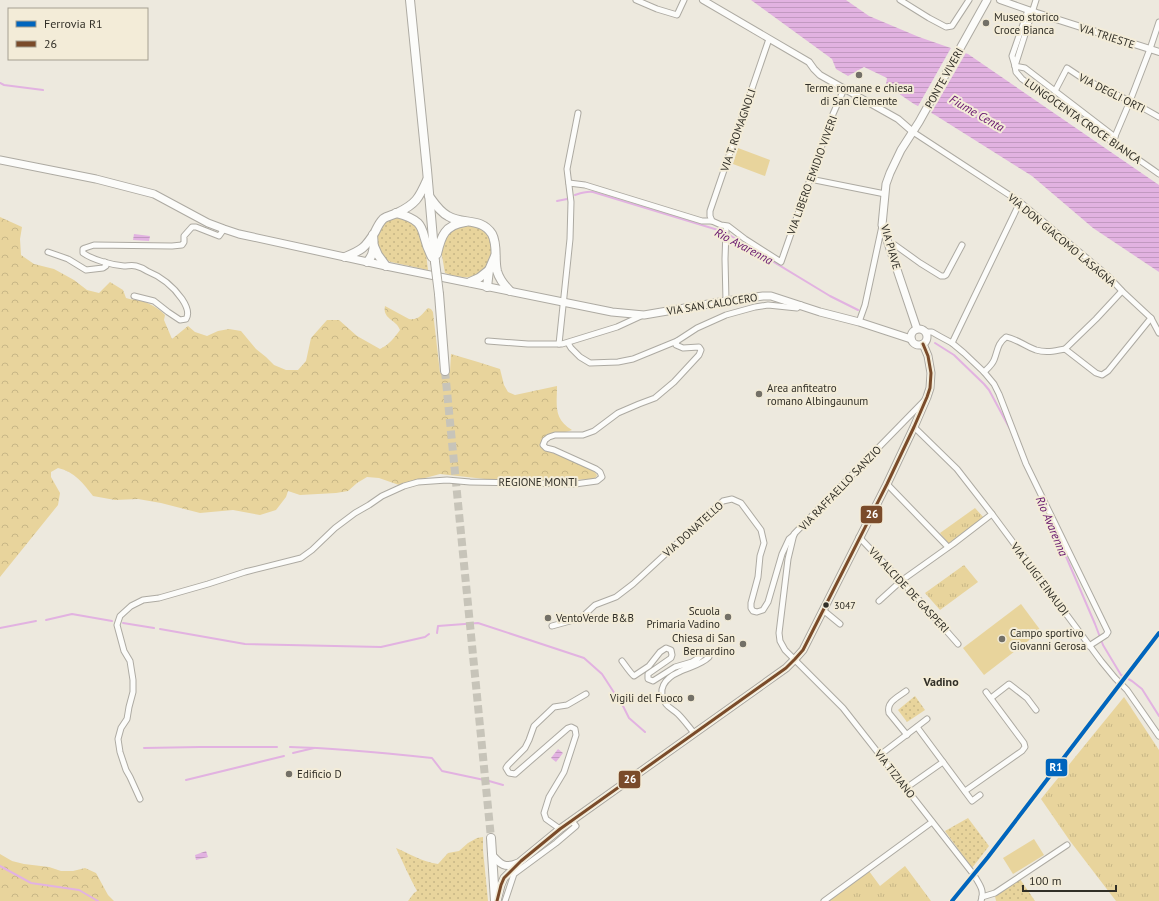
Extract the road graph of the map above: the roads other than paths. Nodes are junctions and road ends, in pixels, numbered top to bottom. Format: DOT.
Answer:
graph roads {
  1 [pos="410,0"];
  2 [pos="636,0"];
  3 [pos="684,0"];
  4 [pos="703,0"];
  5 [pos="900,0"];
  6 [pos="969,0"];
  7 [pos="987,0"];
  8 [pos="1000,0"];
  9 [pos="1036,0"];
  10 [pos="1030,10"];
  11 [pos="1159,22"];
  12 [pos="769,39"];
  13 [pos="1150,49"];
  14 [pos="1159,52"];
  15 [pos="1016,66"];
  16 [pos="844,89"];
  17 [pos="1054,91"];
  18 [pos="1130,101"];
  19 [pos="578,113"];
  20 [pos="1159,117"];
  21 [pos="919,122"];
  22 [pos="913,132"];
  23 [pos="1114,139"];
  24 [pos="0,160"];
  25 [pos="1159,174"];
  26 [pos="428,177"];
  27 [pos="810,180"];
  28 [pos="569,183"];
  29 [pos="885,194"];
  30 [pos="429,196"];
  31 [pos="1020,202"];
  32 [pos="396,213"];
  33 [pos="470,221"];
  34 [pos="712,221"];
  35 [pos="882,225"];
  36 [pos="224,229"];
  37 [pos="726,230"];
  38 [pos="888,244"];
  39 [pos="371,245"];
  40 [pos="962,245"];
  41 [pos="48,252"];
  42 [pos="345,257"];
  43 [pos="105,262"];
  44 [pos="367,262"];
  45 [pos="435,262"];
  46 [pos="386,266"];
  47 [pos="493,271"];
  48 [pos="470,282"];
  49 [pos="487,287"];
  50 [pos="1122,291"];
  51 [pos="510,292"];
  52 [pos="134,296"];
  53 [pos="726,301"];
  54 [pos="563,302"];
  55 [pos="801,305"];
  56 [pos="644,315"];
  57 [pos="1151,318"];
  58 [pos="859,322"];
  59 [pos="917,329"];
  60 [pos="925,332"];
  61 [pos="1159,333"];
  62 [pos="911,339"];
  63 [pos="677,341"];
  64 [pos="488,342"];
  65 [pos="568,343"];
  66 [pos="952,343"];
  67 [pos="558,344"];
  68 [pos="923,344"];
  69 [pos="1065,349"];
  70 [pos="445,372"];
  71 [pos="984,372"];
  72 [pos="927,397"];
  73 [pos="914,427"];
  74 [pos="887,484"];
  75 [pos="992,514"];
  76 [pos="794,534"];
  77 [pos="859,537"];
  78 [pos="948,547"];
  79 [pos="901,580"];
  80 [pos="879,601"];
  81 [pos="823,610"];
  82 [pos="840,624"];
  83 [pos="552,626"];
  84 [pos="958,644"];
  85 [pos="1091,644"];
  86 [pos="795,659"];
  87 [pos="622,661"];
  88 [pos="906,691"];
  89 [pos="986,692"];
  90 [pos="586,694"];
  91 [pos="991,698"];
  92 [pos="1036,710"];
  93 [pos="928,719"];
  94 [pos="917,727"];
  95 [pos="694,733"];
  96 [pos="907,735"];
  97 [pos="1159,736"];
  98 [pos="880,755"];
  99 [pos="943,762"];
  100 [pos="906,788"];
  101 [pos="965,791"];
  102 [pos="980,795"];
  103 [pos="140,799"];
  104 [pos="572,821"];
  105 [pos="932,822"];
  106 [pos="560,829"];
  107 [pos="491,838"];
  108 [pos="1067,845"];
  109 [pos="492,855"];
  110 [pos="521,861"];
  111 [pos="982,899"];
  112 [pos="496,901"];
  113 [pos="505,901"];
  114 [pos="824,901"];
  1 -- 26 [label="main road"];
  2 -- 3 [label="street"];
  4 -- 12 [label="street"];
  5 -- 6 [label="street"];
  7 -- 21 [label="main road, PONTE VIVERI"];
  8 -- 10 [label="street, VIA TRIESTE"];
  9 -- 10 [label="street"];
  10 -- 13 [label="street, VIA TRIESTE"];
  10 -- 15 [label="street"];
  11 -- 13 [label="street"];
  12 -- 16 [label="street"];
  12 -- 34 [label="street, VIA T. ROMAGNOLI"];
  13 -- 14 [label="street, VIA TRIESTE"];
  13 -- 18 [label="street"];
  15 -- 17 [label="street, LUNGOCENTA CROCE BIANCA"];
  15 -- 23 [label="street, LUNGOCENTA CROCE BIANCA"];
  16 -- 22 [label="street"];
  16 -- 27 [label="street, VIA LIBERO EMIDIO VIVERI"];
  17 -- 18 [label="street, VIA DEGLI ORTI"];
  17 -- 23 [label="street, LUNGOCENTA CROCE BIANCA"];
  18 -- 20 [label="street, VIA DEGLI ORTI"];
  18 -- 23 [label="street"];
  19 -- 28 [label="street"];
  21 -- 22 [label="main road, VIA PIAVE"];
  22 -- 29 [label="main road, VIA PIAVE"];
  22 -- 31 [label="street, VIA DON GIACOMO LASAGNA"];
  23 -- 25 [label="street, LUNGOCENTA CROCE BIANCA"];
  24 -- 36 [label="main road, VIA SAN CALOCERO"];
  26 -- 30 [label="main road"];
  26 -- 32 [label="main road"];
  27 -- 29 [label="street"];
  27 -- 34 [label="street, VIA LIBERO EMIDIO VIVERI"];
  28 -- 34 [label="street"];
  28 -- 54 [label="street"];
  29 -- 35 [label="main road, VIA PIAVE"];
  30 -- 33 [label="main road"];
  30 -- 45 [label="main road"];
  31 -- 50 [label="street, VIA DON GIACOMO LASAGNA"];
  31 -- 66 [label="street"];
  32 -- 39 [label="main road"];
  32 -- 45 [label="main road"];
  33 -- 45 [label="main road"];
  33 -- 47 [label="main road"];
  35 -- 38 [label="main road, VIA PIAVE"];
  35 -- 58 [label="street"];
  36 -- 42 [label="main road, VIA SAN CALOCERO"];
  36 -- 43 [label="street"];
  37 -- 53 [label="street"];
  38 -- 40 [label="street"];
  38 -- 59 [label="main road, VIA PIAVE"];
  39 -- 42 [label="main road"];
  39 -- 44 [label="main road"];
  39 -- 46 [label="main road"];
  41 -- 43 [label="street"];
  42 -- 44 [label="main road, VIA SAN CALOCERO"];
  43 -- 52 [label="street"];
  44 -- 46 [label="main road, VIA SAN CALOCERO"];
  45 -- 70 [label="main road, bridge"];
  46 -- 48 [label="main road, VIA SAN CALOCERO"];
  47 -- 48 [label="main road"];
  47 -- 49 [label="main road"];
  47 -- 51 [label="main road"];
  48 -- 49 [label="main road, VIA SAN CALOCERO"];
  49 -- 51 [label="main road, VIA SAN CALOCERO"];
  50 -- 57 [label="street, VIA DON GIACOMO LASAGNA"];
  50 -- 69 [label="street"];
  51 -- 54 [label="main road, VIA SAN CALOCERO"];
  53 -- 55 [label="main road, VIA SAN CALOCERO"];
  53 -- 56 [label="main road, VIA SAN CALOCERO"];
  54 -- 56 [label="main road, VIA SAN CALOCERO"];
  54 -- 67 [label="street"];
  55 -- 58 [label="main road, VIA SAN CALOCERO"];
  55 -- 63 [label="street"];
  56 -- 65 [label="street"];
  57 -- 61 [label="street, VIA DON GIACOMO LASAGNA"];
  57 -- 69 [label="street"];
  58 -- 62 [label="main road, VIA SAN CALOCERO"];
  59 -- 60 [label="main road"];
  59 -- 62 [label="main road"];
  60 -- 66 [label="street"];
  60 -- 68 [label="main road"];
  62 -- 68 [label="main road"];
  63 -- 65 [label="street"];
  63 -- 103 [label="street, REGIONE MONTI"];
  64 -- 67 [label="street"];
  65 -- 67 [label="street"];
  66 -- 71 [label="street"];
  68 -- 72 [label="main road"];
  69 -- 71 [label="street"];
  71 -- 85 [label="street"];
  72 -- 73 [label="main road"];
  72 -- 76 [label="street, VIA RAFFAELLO SANZIO"];
  73 -- 74 [label="main road"];
  73 -- 75 [label="street, VIA LUIGI EINAUDI"];
  74 -- 77 [label="main road"];
  74 -- 78 [label="street"];
  75 -- 78 [label="street"];
  75 -- 85 [label="street, VIA LUIGI EINAUDI"];
  76 -- 83 [label="street, VIA DONATELLO"];
  76 -- 86 [label="street, VIA RAFFAELLO SANZIO"];
  77 -- 79 [label="street, VIA ALCIDE DE GASPERI"];
  77 -- 81 [label="main road"];
  78 -- 79 [label="street"];
  79 -- 80 [label="street"];
  79 -- 84 [label="street, VIA ALCIDE DE GASPERI"];
  81 -- 82 [label="street"];
  81 -- 86 [label="main road"];
  85 -- 97 [label="street, VIA LUIGI EINAUDI"];
  86 -- 95 [label="main road"];
  86 -- 98 [label="street, VIA TIZIANO"];
  87 -- 95 [label="street"];
  88 -- 96 [label="street"];
  89 -- 91 [label="street"];
  90 -- 106 [label="street"];
  91 -- 92 [label="street"];
  91 -- 101 [label="street"];
  93 -- 94 [label="street"];
  94 -- 96 [label="street"];
  94 -- 99 [label="street"];
  95 -- 104 [label="main road"];
  96 -- 98 [label="street"];
  98 -- 100 [label="street, VIA TIZIANO"];
  99 -- 100 [label="street"];
  99 -- 101 [label="street"];
  100 -- 105 [label="street, VIA TIZIANO"];
  101 -- 102 [label="street"];
  104 -- 106 [label="main road"];
  104 -- 113 [label="street"];
  105 -- 111 [label="street, VIA TIZIANO"];
  105 -- 114 [label="street"];
  106 -- 110 [label="main road"];
  107 -- 109 [label="main road"];
  108 -- 111 [label="street"];
  109 -- 110 [label="main road"];
  109 -- 112 [label="main road"];
  110 -- 112 [label="main road"];
}
